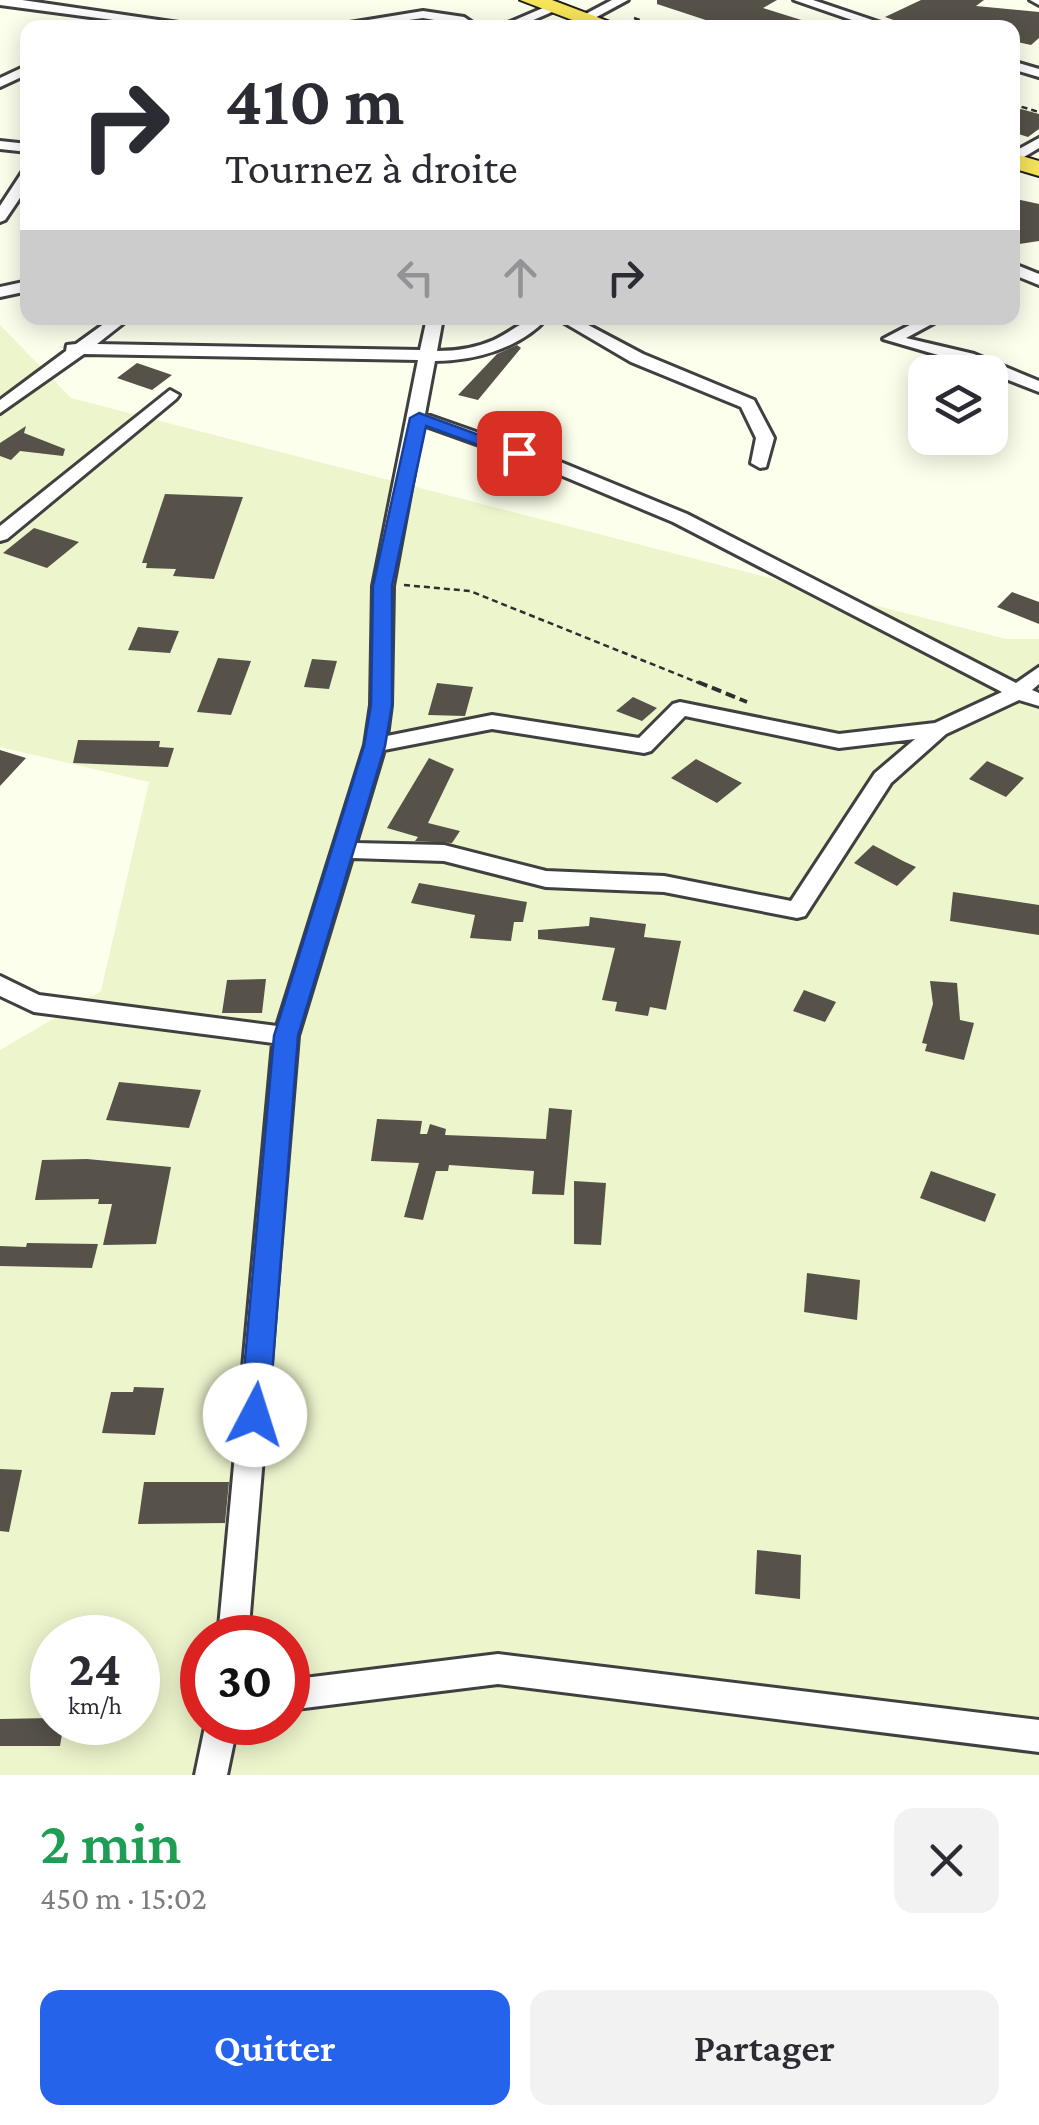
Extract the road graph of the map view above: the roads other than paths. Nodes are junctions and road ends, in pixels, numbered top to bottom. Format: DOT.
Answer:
graph roads {
  1 [pos="41,0"];
  2 [pos="531,0"];
  3 [pos="622,0"];
  4 [pos="800,0"];
  5 [pos="0,1"];
  6 [pos="70,8"];
  7 [pos="555,8"];
  8 [pos="586,18"];
  9 [pos="141,20"];
  10 [pos="384,20"];
  11 [pos="461,20"];
  12 [pos="523,20"];
  13 [pos="592,20"];
  14 [pos="864,20"];
  15 [pos="20,186"];
  16 [pos="0,217"];
  17 [pos="111,325"];
  18 [pos="434,325"];
  19 [pos="527,325"];
  20 [pos="577,325"];
  21 [pos="920,325"];
  22 [pos="73,349"];
  23 [pos="429,355"];
  24 [pos="1039,387"];
  25 [pos="170,395"];
  26 [pos="0,408"];
  27 [pos="419,418"];
  28 [pos="760,463"];
  29 [pos="0,535"];
  30 [pos="1039,673"];
  31 [pos="1029,696"];
  32 [pos="939,729"];
  33 [pos="375,746"];
  34 [pos="343,850"];
  35 [pos="0,985"];
  36 [pos="286,1036"];
  37 [pos="235,1615"];
  38 [pos="310,1692"];
  39 [pos="1039,1736"];
  40 [pos="217,1745"];
  41 [pos="211,1775"];
  1 -- 6 [label="street"];
  2 -- 7 [label="highway"];
  3 -- 8 [label="street"];
  4 -- 14 [label="street"];
  5 -- 6 [label="street"];
  6 -- 9 [label="street"];
  7 -- 8 [label="highway"];
  7 -- 12 [label="street"];
  8 -- 13 [label="highway"];
  10 -- 11 [label="street"];
  15 -- 16 [label="street"];
  17 -- 22 [label="street"];
  18 -- 23 [label="street"];
  19 -- 23 [label="street"];
  20 -- 28 [label="street"];
  21 -- 24 [label="street"];
  22 -- 23 [label="street"];
  22 -- 26 [label="street"];
  23 -- 27 [label="street"];
  25 -- 29 [label="street"];
  27 -- 31 [label="street"];
  27 -- 33 [label="street"];
  30 -- 31 [label="street"];
  31 -- 32 [label="street"];
  32 -- 33 [label="street"];
  32 -- 34 [label="street"];
  33 -- 34 [label="street"];
  34 -- 36 [label="street"];
  35 -- 36 [label="street"];
  36 -- 37 [label="street"];
  38 -- 39 [label="street"];
  40 -- 41 [label="street"];
}
